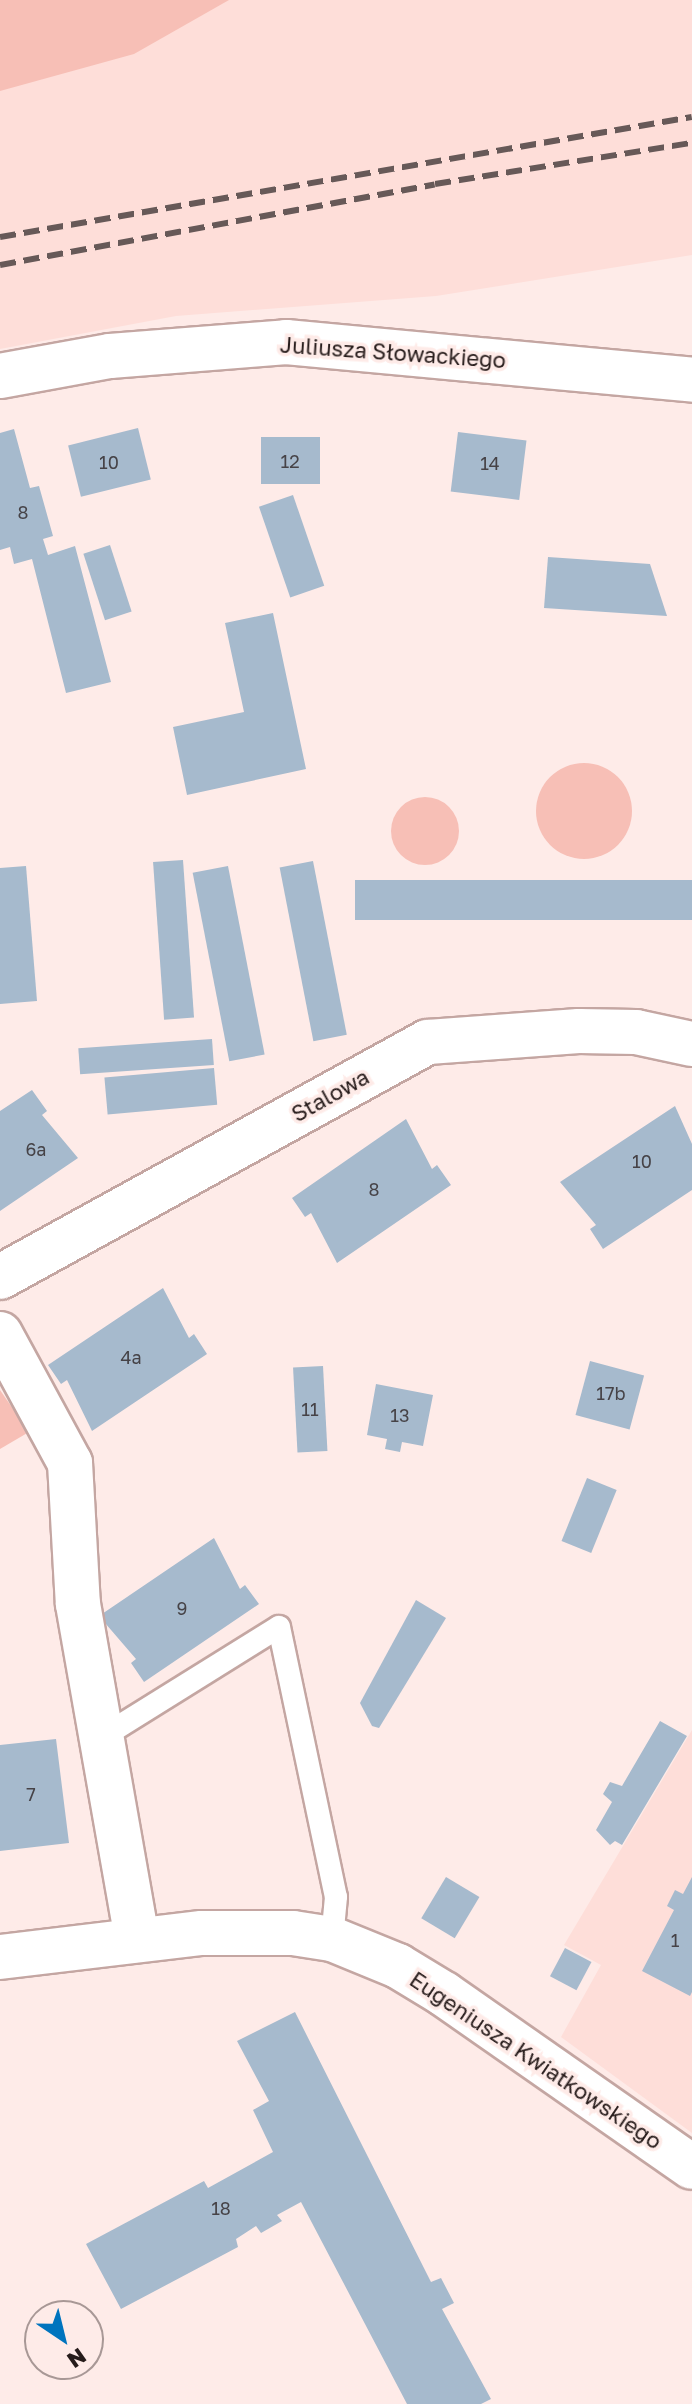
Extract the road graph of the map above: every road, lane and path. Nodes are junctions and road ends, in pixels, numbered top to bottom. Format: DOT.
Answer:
graph roads {
  1 [pos="0,376"];
  2 [pos="692,380"];
  3 [pos="692,1044"];
  4 [pos="0,1277"];
  5 [pos="0,1334"];
  6 [pos="102,1737"];
  7 [pos="332,1939"];
  8 [pos="137,1940"];
  9 [pos="0,1957"];
  10 [pos="692,2167"];
  1 -- 2 [label="street, Juliusza Słowackiego"];
  3 -- 4 [label="street, Stalowa"];
  5 -- 6 [label="street"];
  6 -- 7 [label="lane"];
  6 -- 8 [label="street"];
  7 -- 8 [label="street, Eugeniusza Kwiatkowskiego"];
  7 -- 10 [label="street, Eugeniusza Kwiatkowskiego"];
  8 -- 9 [label="street, Eugeniusza Kwiatkowskiego"];
}
